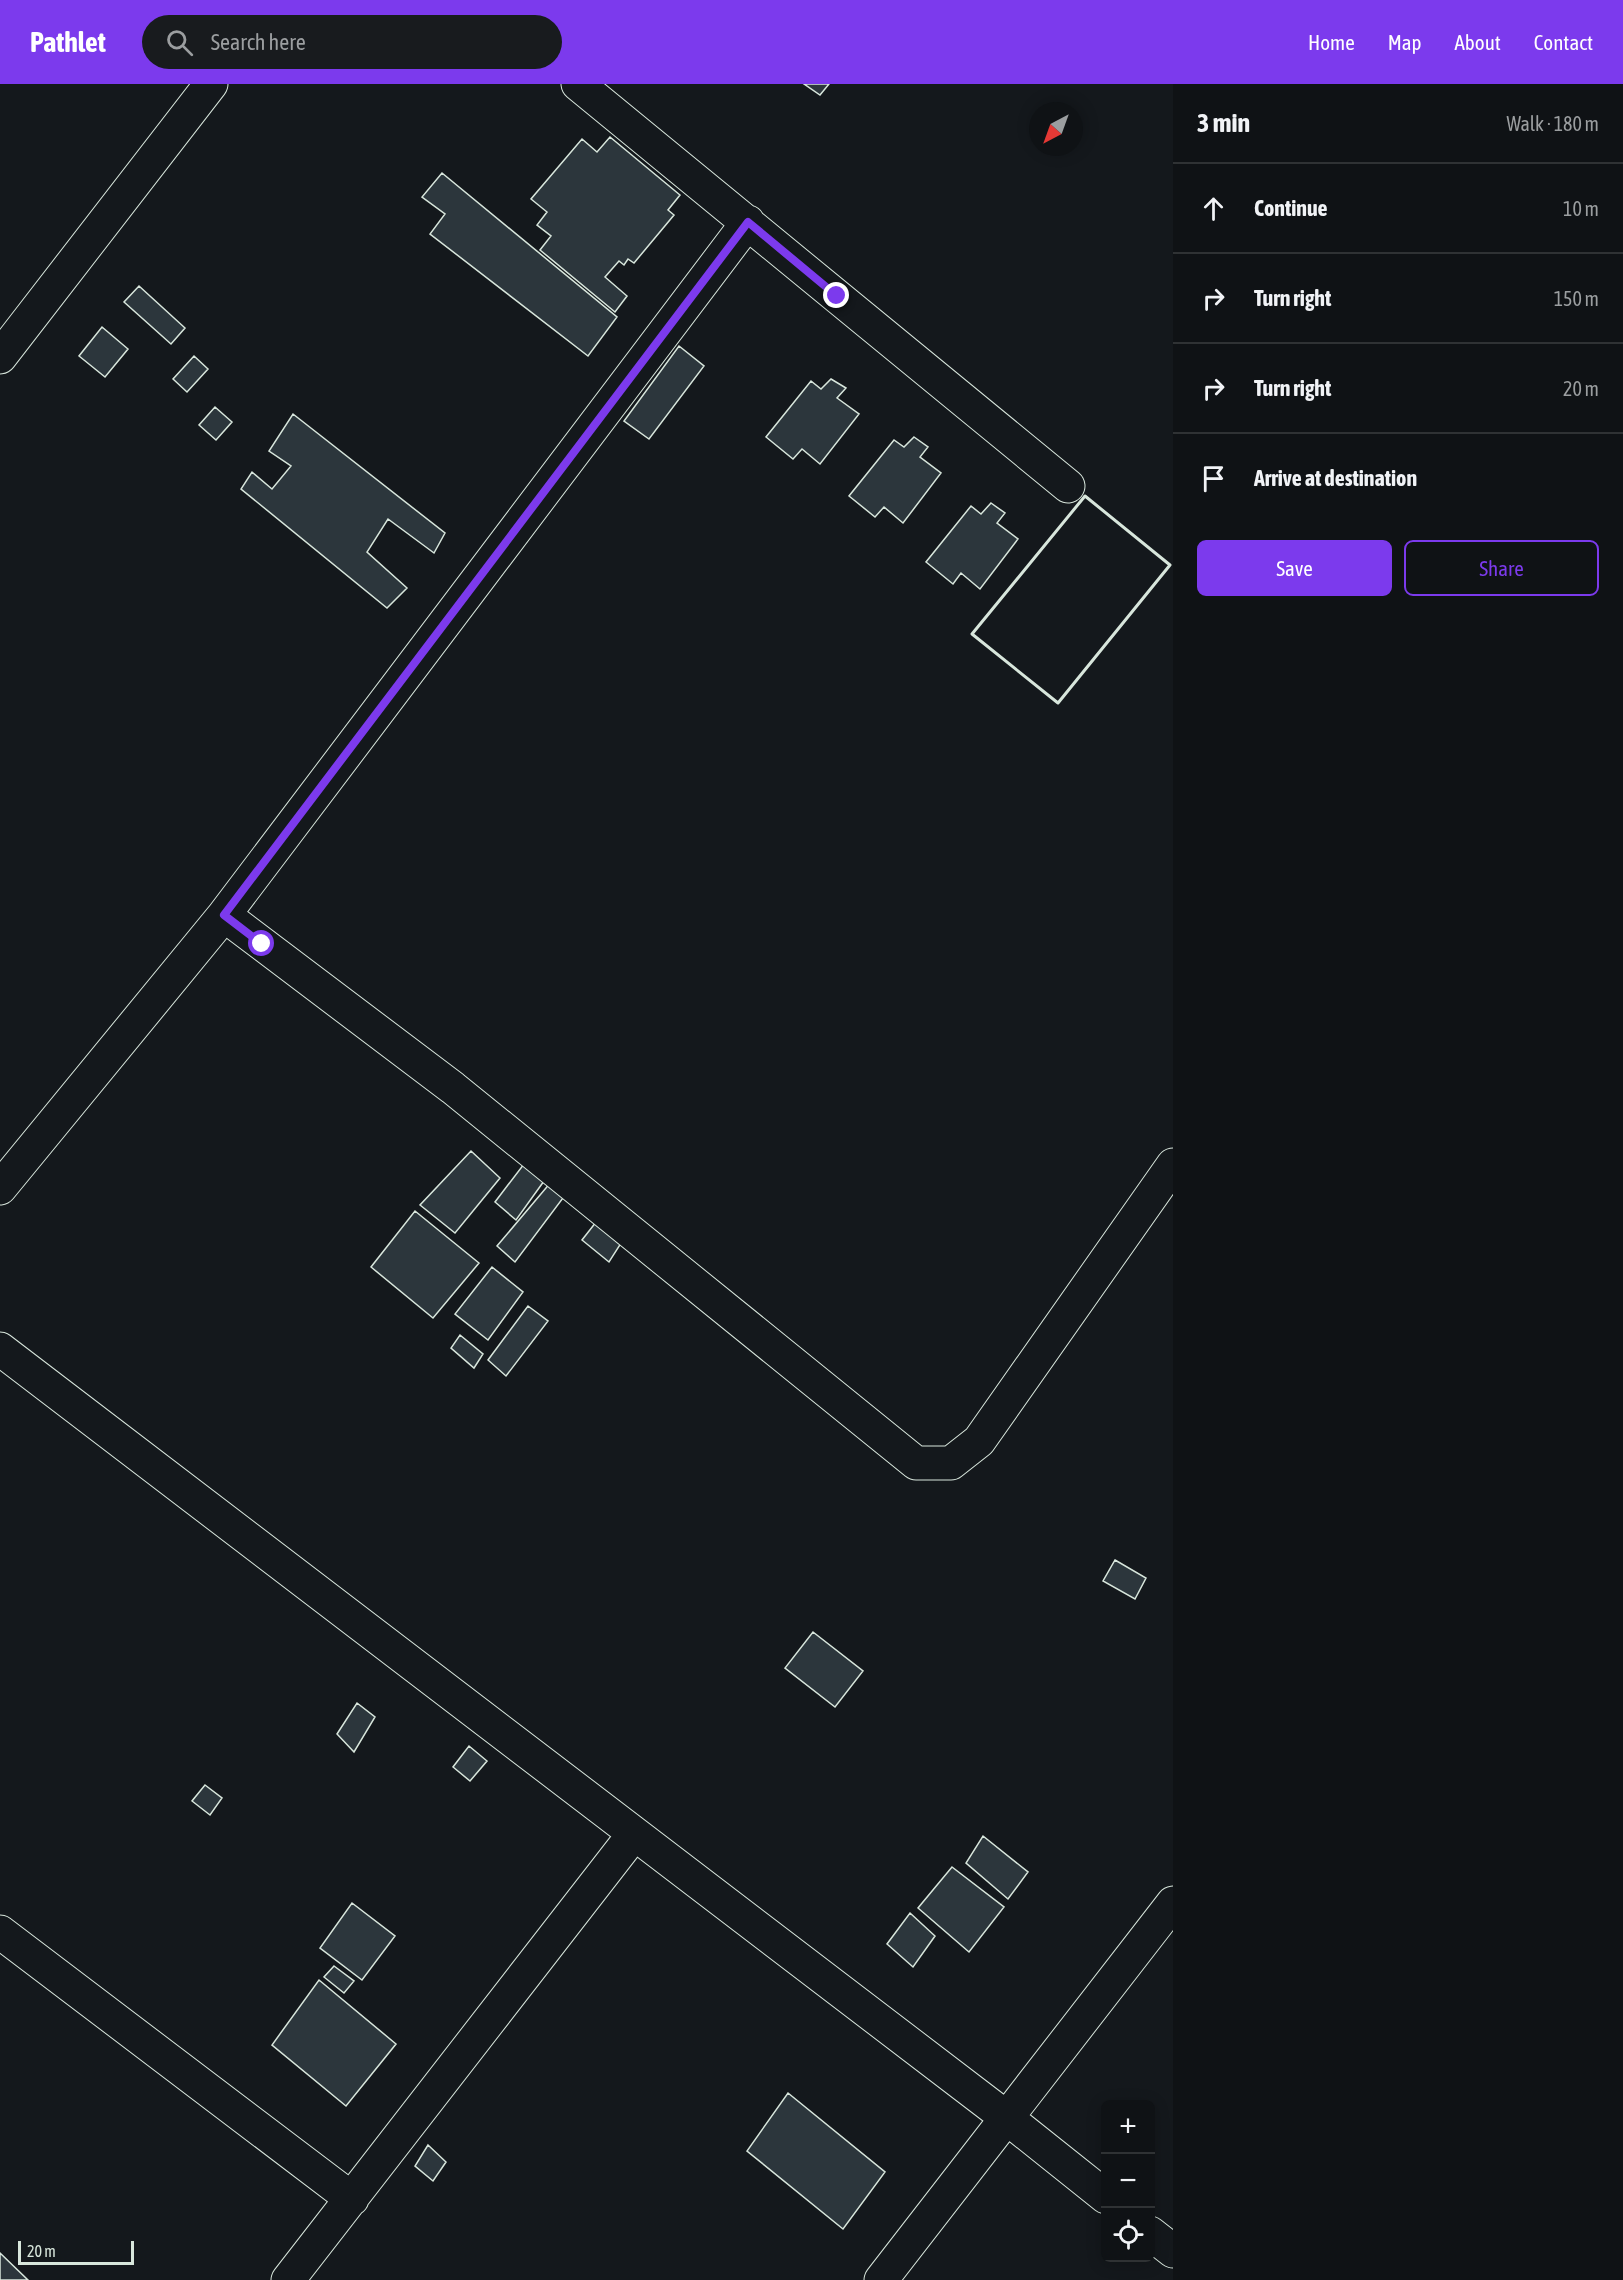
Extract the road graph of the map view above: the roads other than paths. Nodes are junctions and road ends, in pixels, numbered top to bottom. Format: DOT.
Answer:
graph roads {
  1 [pos="211,84"];
  2 [pos="578,84"];
  3 [pos="748,222"];
  4 [pos="0,357"];
  5 [pos="1068,486"];
  6 [pos="224,915"];
  7 [pos="1173,1165"];
  8 [pos="0,1188"];
  9 [pos="0,1349"];
  10 [pos="634,1834"];
  11 [pos="1173,1903"];
  12 [pos="0,1932"];
  13 [pos="1007,2118"];
  14 [pos="1101,2193"];
  15 [pos="352,2199"];
  16 [pos="1155,2237"];
  17 [pos="1173,2251"];
  18 [pos="288,2280"];
  19 [pos="881,2280"];
  1 -- 4 [label="street"];
  2 -- 3 [label="street"];
  3 -- 5 [label="street"];
  3 -- 6 [label="street"];
  6 -- 7 [label="street"];
  6 -- 8 [label="street"];
  9 -- 10 [label="street"];
  10 -- 13 [label="street"];
  10 -- 15 [label="street"];
  11 -- 13 [label="street"];
  12 -- 15 [label="street"];
  13 -- 14 [label="street"];
  13 -- 19 [label="street"];
  15 -- 18 [label="street"];
  16 -- 17 [label="street"];
}
